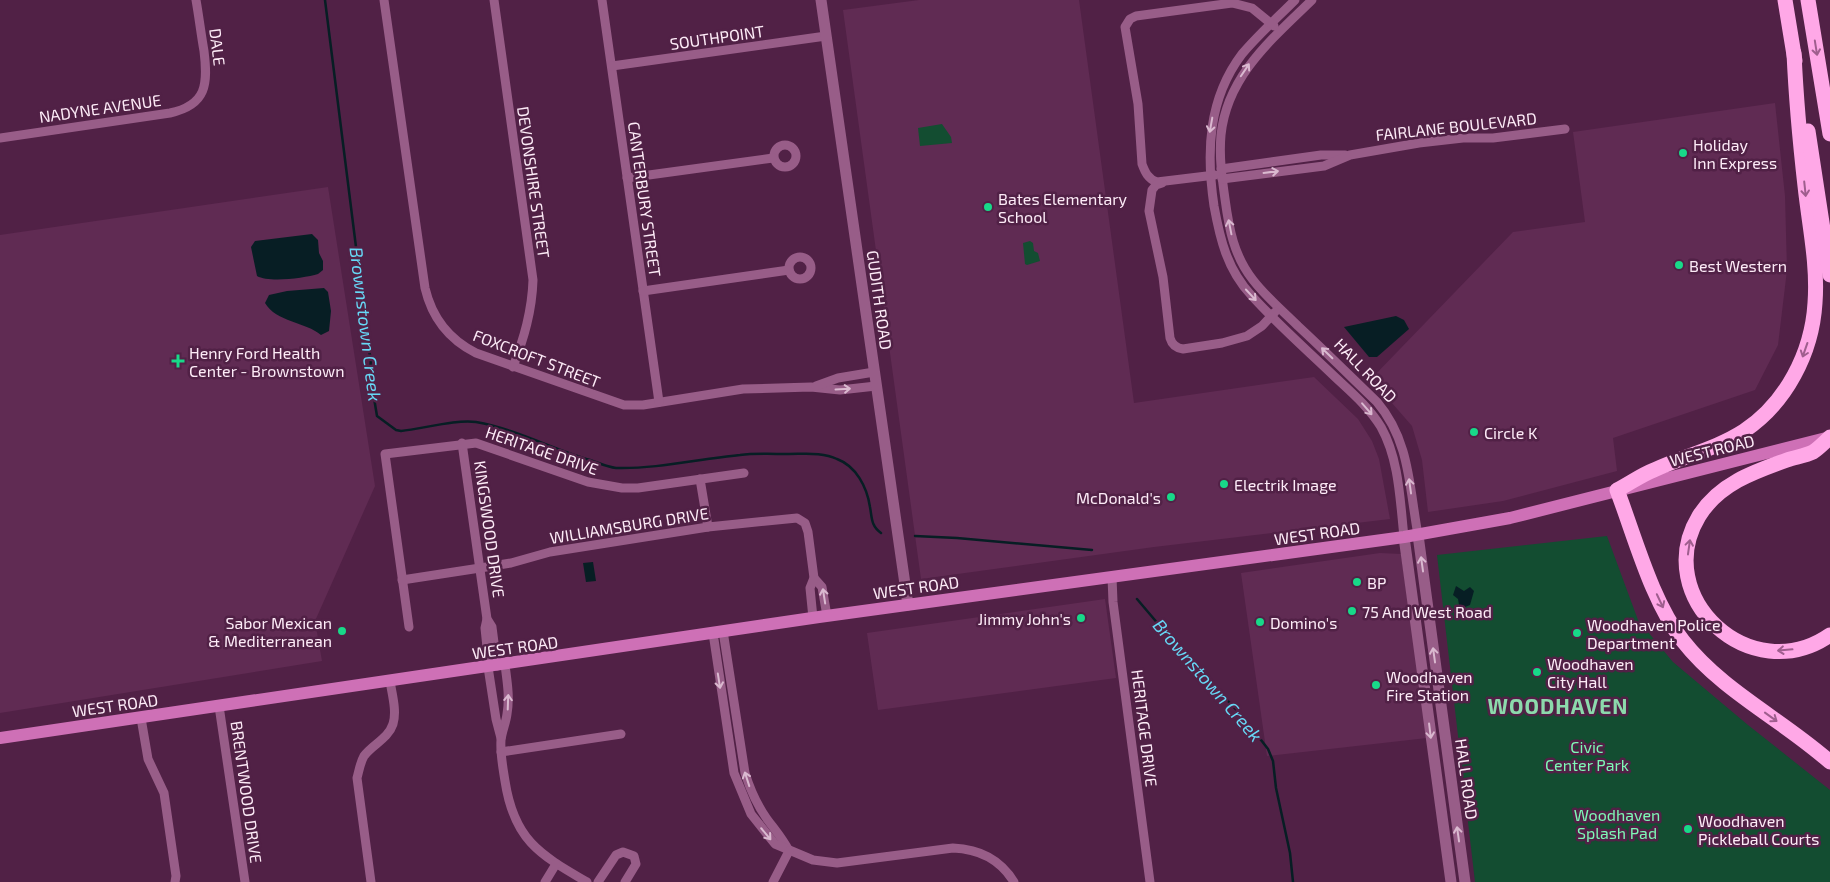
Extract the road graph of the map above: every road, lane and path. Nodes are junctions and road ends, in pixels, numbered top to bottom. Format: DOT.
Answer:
graph roads {
  1 [pos="196,0"];
  2 [pos="384,0"];
  3 [pos="494,0"];
  4 [pos="602,0"];
  5 [pos="821,0"];
  6 [pos="1295,0"];
  7 [pos="1312,0"];
  8 [pos="1785,0"];
  9 [pos="1808,0"];
  10 [pos="1271,24"];
  11 [pos="1280,32"];
  12 [pos="826,36"];
  13 [pos="1794,53"];
  14 [pos="612,66"];
  15 [pos="200,97"];
  16 [pos="1565,129"];
  17 [pos="1830,134"];
  18 [pos="0,138"];
  19 [pos="773,158"];
  20 [pos="1222,174"];
  21 [pos="1210,176"];
  22 [pos="627,178"];
  23 [pos="1162,182"];
  24 [pos="789,270"];
  25 [pos="1830,275"];
  26 [pos="643,291"];
  27 [pos="1280,307"];
  28 [pos="1271,316"];
  29 [pos="514,366"];
  30 [pos="874,372"];
  31 [pos="876,386"];
  32 [pos="811,387"];
  33 [pos="1363,388"];
  34 [pos="1355,396"];
  35 [pos="659,402"];
  36 [pos="1830,437"];
  37 [pos="462,443"];
  38 [pos="1403,448"];
  39 [pos="1391,451"];
  40 [pos="744,473"];
  41 [pos="700,479"];
  42 [pos="1618,490"];
  43 [pos="708,527"];
  44 [pos="1418,534"];
  45 [pos="1404,537"];
  46 [pos="480,568"];
  47 [pos="1112,577"];
  48 [pos="814,578"];
  49 [pos="402,580"];
  50 [pos="1426,594"];
  51 [pos="1412,596"];
  52 [pos="908,605"];
  53 [pos="827,616"];
  54 [pos="813,618"];
  55 [pos="409,627"];
  56 [pos="718,632"];
  57 [pos="1830,635"];
  58 [pos="1432,636"];
  59 [pos="1418,638"];
  60 [pos="495,666"];
  61 [pos="390,681"];
  62 [pos="219,706"];
  63 [pos="141,718"];
  64 [pos="621,734"];
  65 [pos="738,734"];
  66 [pos="728,736"];
  67 [pos="0,738"];
  68 [pos="501,738"];
  69 [pos="501,752"];
  70 [pos="1448,756"];
  71 [pos="1434,758"];
  72 [pos="1830,762"];
  73 [pos="789,851"];
  74 [pos="556,864"];
  75 [pos="175,882"];
  76 [pos="245,882"];
  77 [pos="371,882"];
  78 [pos="545,882"];
  79 [pos="587,882"];
  80 [pos="598,882"];
  81 [pos="626,882"];
  82 [pos="773,882"];
  83 [pos="1014,882"];
  84 [pos="1150,882"];
  85 [pos="1451,882"];
  86 [pos="1465,882"];
  1 -- 15 [label="street, DALE"];
  2 -- 29 [label="street, FOXCROFT STREET"];
  3 -- 29 [label="street, DEVONSHIRE STREET"];
  4 -- 14 [label="street, CANTERBURY STREET"];
  5 -- 12 [label="street, GUDITH ROAD"];
  6 -- 10 [label="street, HALL ROAD"];
  7 -- 11 [label="street, HALL ROAD"];
  8 -- 13 [label="highway"];
  9 -- 17 [label="highway, one-way"];
  10 -- 11 [label="street"];
  10 -- 21 [label="street, HALL ROAD, one-way"];
  10 -- 23 [label="street"];
  20 -- 11 [label="street, HALL ROAD, one-way"];
  12 -- 14 [label="street, SOUTHPOINT"];
  12 -- 30 [label="street, GUDITH ROAD"];
  13 -- 25 [label="highway"];
  13 -- 42 [label="highway, one-way"];
  14 -- 22 [label="street, CANTERBURY STREET"];
  15 -- 18 [label="street, NADYNE AVENUE"];
  16 -- 20 [label="street, FAIRLANE BOULEVARD"];
  19 -- 22 [label="street"];
  20 -- 21 [label="street, FAIRLANE BOULEVARD"];
  27 -- 20 [label="street, HALL ROAD, one-way"];
  21 -- 23 [label="street, FAIRLANE BOULEVARD"];
  21 -- 28 [label="street, HALL ROAD, one-way"];
  22 -- 26 [label="street, CANTERBURY STREET"];
  23 -- 28 [label="street"];
  24 -- 26 [label="street"];
  26 -- 35 [label="street, CANTERBURY STREET"];
  27 -- 28 [label="street"];
  33 -- 27 [label="street, HALL ROAD, one-way"];
  28 -- 34 [label="street, HALL ROAD"];
  29 -- 35 [label="street, FOXCROFT STREET"];
  30 -- 31 [label="street, GUDITH ROAD"];
  30 -- 32 [label="street, FOXCROFT STREET"];
  32 -- 31 [label="street, FOXCROFT STREET, one-way"];
  31 -- 52 [label="street, GUDITH ROAD"];
  32 -- 35 [label="street, FOXCROFT STREET"];
  33 -- 34 [label="street"];
  33 -- 38 [label="street, HALL ROAD"];
  34 -- 39 [label="street, HALL ROAD, one-way"];
  36 -- 42 [label="main road, WEST ROAD"];
  57 -- 36 [label="highway, one-way"];
  37 -- 41 [label="street, HERITAGE DRIVE"];
  37 -- 46 [label="street, KINGSWOOD DRIVE"];
  37 -- 49 [label="street, HERITAGE DRIVE"];
  38 -- 39 [label="street"];
  44 -- 38 [label="street, HALL ROAD, one-way"];
  39 -- 45 [label="street, HALL ROAD"];
  40 -- 41 [label="street, HERITAGE DRIVE"];
  41 -- 43 [label="street"];
  42 -- 44 [label="main road, WEST ROAD"];
  42 -- 72 [label="highway, one-way"];
  43 -- 46 [label="street, WILLIAMSBURG DRIVE"];
  43 -- 48 [label="street, WILLIAMSBURG DRIVE"];
  44 -- 45 [label="main road, WEST ROAD"];
  50 -- 44 [label="street, HALL ROAD, one-way"];
  45 -- 47 [label="main road, WEST ROAD"];
  45 -- 51 [label="street, HALL ROAD"];
  46 -- 49 [label="street, WILLIAMSBURG DRIVE"];
  46 -- 60 [label="street, KINGSWOOD DRIVE"];
  47 -- 52 [label="main road, WEST ROAD"];
  47 -- 84 [label="street, HERITAGE DRIVE"];
  53 -- 48 [label="street, WILLIAMSBURG DRIVE, one-way"];
  48 -- 54 [label="street, WILLIAMSBURG DRIVE"];
  49 -- 55 [label="street, HERITAGE DRIVE"];
  50 -- 51 [label="street"];
  50 -- 58 [label="street, HALL ROAD"];
  51 -- 59 [label="street, HALL ROAD"];
  52 -- 53 [label="main road, WEST ROAD"];
  53 -- 54 [label="main road, WEST ROAD"];
  54 -- 56 [label="main road, WEST ROAD"];
  56 -- 60 [label="main road, WEST ROAD"];
  56 -- 65 [label="street"];
  56 -- 66 [label="street, one-way"];
  58 -- 59 [label="street"];
  70 -- 58 [label="street, HALL ROAD, one-way"];
  59 -- 71 [label="street, HALL ROAD, one-way"];
  60 -- 61 [label="main road, WEST ROAD"];
  60 -- 68 [label="street"];
  68 -- 60 [label="street, one-way"];
  61 -- 62 [label="main road, WEST ROAD"];
  61 -- 77 [label="street"];
  62 -- 63 [label="main road, WEST ROAD"];
  62 -- 76 [label="street, BRENTWOOD DRIVE"];
  63 -- 67 [label="main road, WEST ROAD"];
  63 -- 75 [label="street"];
  64 -- 69 [label="street"];
  65 -- 66 [label="street"];
  73 -- 65 [label="street, one-way"];
  66 -- 73 [label="street, one-way"];
  68 -- 69 [label="street"];
  69 -- 74 [label="street"];
  70 -- 71 [label="street"];
  86 -- 70 [label="street, HALL ROAD, one-way"];
  71 -- 85 [label="street, HALL ROAD"];
  73 -- 82 [label="street"];
  73 -- 83 [label="street"];
  74 -- 78 [label="street"];
  74 -- 79 [label="street"];
  80 -- 81 [label="street"];
}
